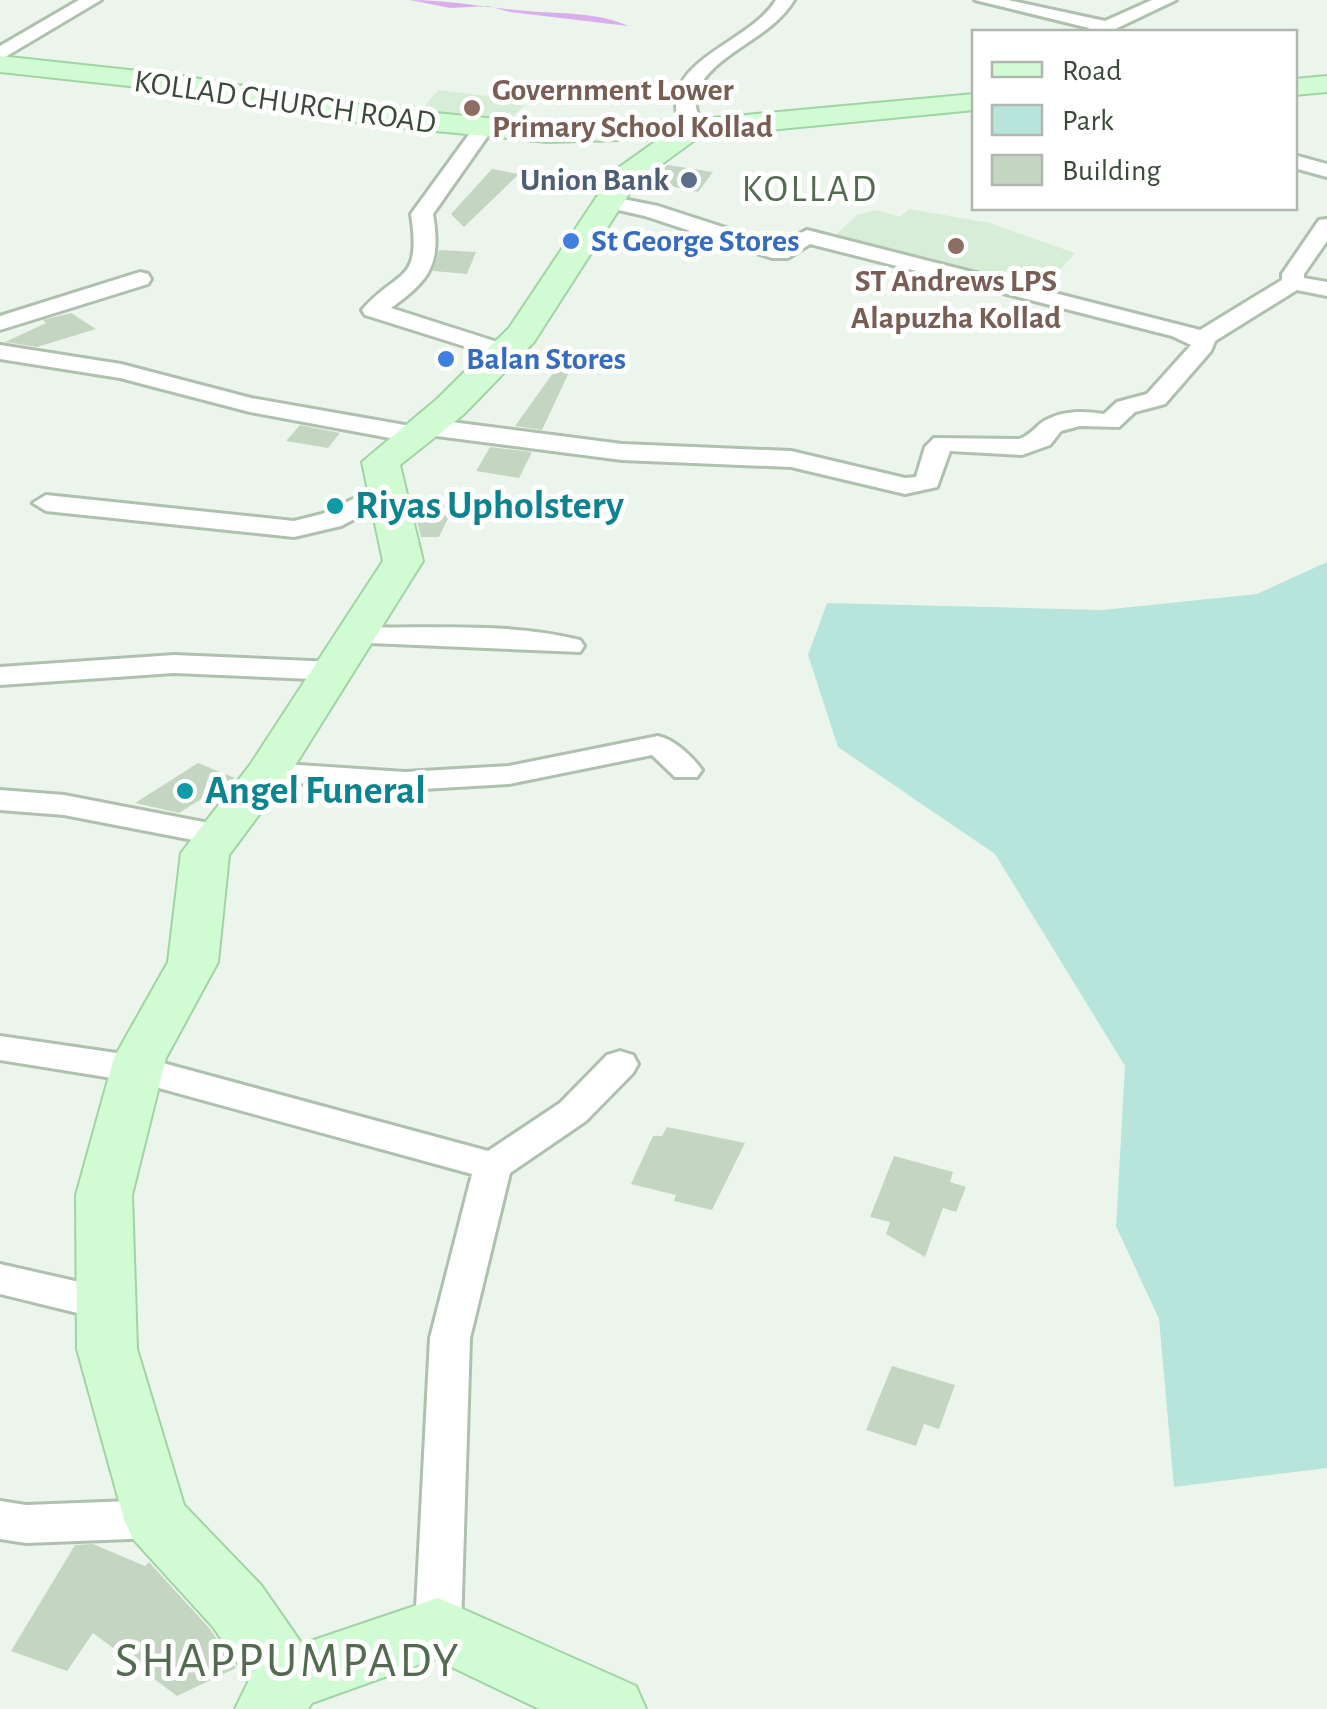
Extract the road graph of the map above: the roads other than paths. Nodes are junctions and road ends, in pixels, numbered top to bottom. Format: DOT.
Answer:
graph roads {
  1 [pos="92,0"];
  2 [pos="785,0"];
  3 [pos="984,0"];
  4 [pos="1167,0"];
  5 [pos="1101,30"];
  6 [pos="0,54"];
  7 [pos="0,64"];
  8 [pos="1327,84"];
  9 [pos="1297,87"];
  10 [pos="972,102"];
  11 [pos="691,129"];
  12 [pos="482,130"];
  13 [pos="1297,163"];
  14 [pos="1327,172"];
  15 [pos="608,202"];
  16 [pos="1327,225"];
  17 [pos="140,279"];
  18 [pos="1293,283"];
  19 [pos="1327,289"];
  20 [pos="0,323"];
  21 [pos="1202,338"];
  22 [pos="0,352"];
  23 [pos="505,352"];
  24 [pos="422,431"];
  25 [pos="389,490"];
  26 [pos="46,503"];
  27 [pos="570,646"];
  28 [pos="345,653"];
  29 [pos="0,676"];
  30 [pos="686,770"];
  31 [pos="268,772"];
  32 [pos="0,800"];
  33 [pos="219,835"];
  34 [pos="0,1048"];
  35 [pos="620,1064"];
  36 [pos="136,1070"];
  37 [pos="494,1166"];
  38 [pos="0,1279"];
  39 [pos="106,1304"];
  40 [pos="156,1519"];
  41 [pos="0,1520"];
  42 [pos="438,1628"];
  43 [pos="279,1695"];
  44 [pos="611,1709"];
  1 -- 6 [label="street"];
  2 -- 11 [label="street"];
  3 -- 5 [label="street"];
  4 -- 5 [label="street"];
  7 -- 12 [label="main road, KOLLAD CHURCH ROAD"];
  8 -- 9 [label="main road"];
  10 -- 11 [label="main road, KOLLAD CHURCH ROAD"];
  11 -- 12 [label="main road, KOLLAD CHURCH ROAD"];
  11 -- 15 [label="main road"];
  12 -- 23 [label="street"];
  13 -- 14 [label="street"];
  15 -- 21 [label="street"];
  15 -- 23 [label="main road"];
  16 -- 18 [label="street"];
  17 -- 20 [label="street"];
  18 -- 19 [label="street"];
  18 -- 21 [label="street"];
  21 -- 24 [label="street"];
  22 -- 24 [label="street"];
  23 -- 24 [label="main road"];
  24 -- 25 [label="main road"];
  25 -- 26 [label="street"];
  25 -- 28 [label="main road"];
  27 -- 28 [label="street"];
  28 -- 29 [label="street"];
  28 -- 31 [label="main road"];
  30 -- 31 [label="street"];
  31 -- 33 [label="main road"];
  32 -- 33 [label="street"];
  33 -- 36 [label="main road"];
  34 -- 36 [label="street"];
  35 -- 37 [label="street"];
  36 -- 37 [label="street"];
  36 -- 39 [label="main road"];
  37 -- 42 [label="street"];
  38 -- 39 [label="street"];
  39 -- 40 [label="main road"];
  40 -- 41 [label="street"];
  40 -- 43 [label="main road"];
  42 -- 43 [label="main road"];
  42 -- 44 [label="main road"];
}
